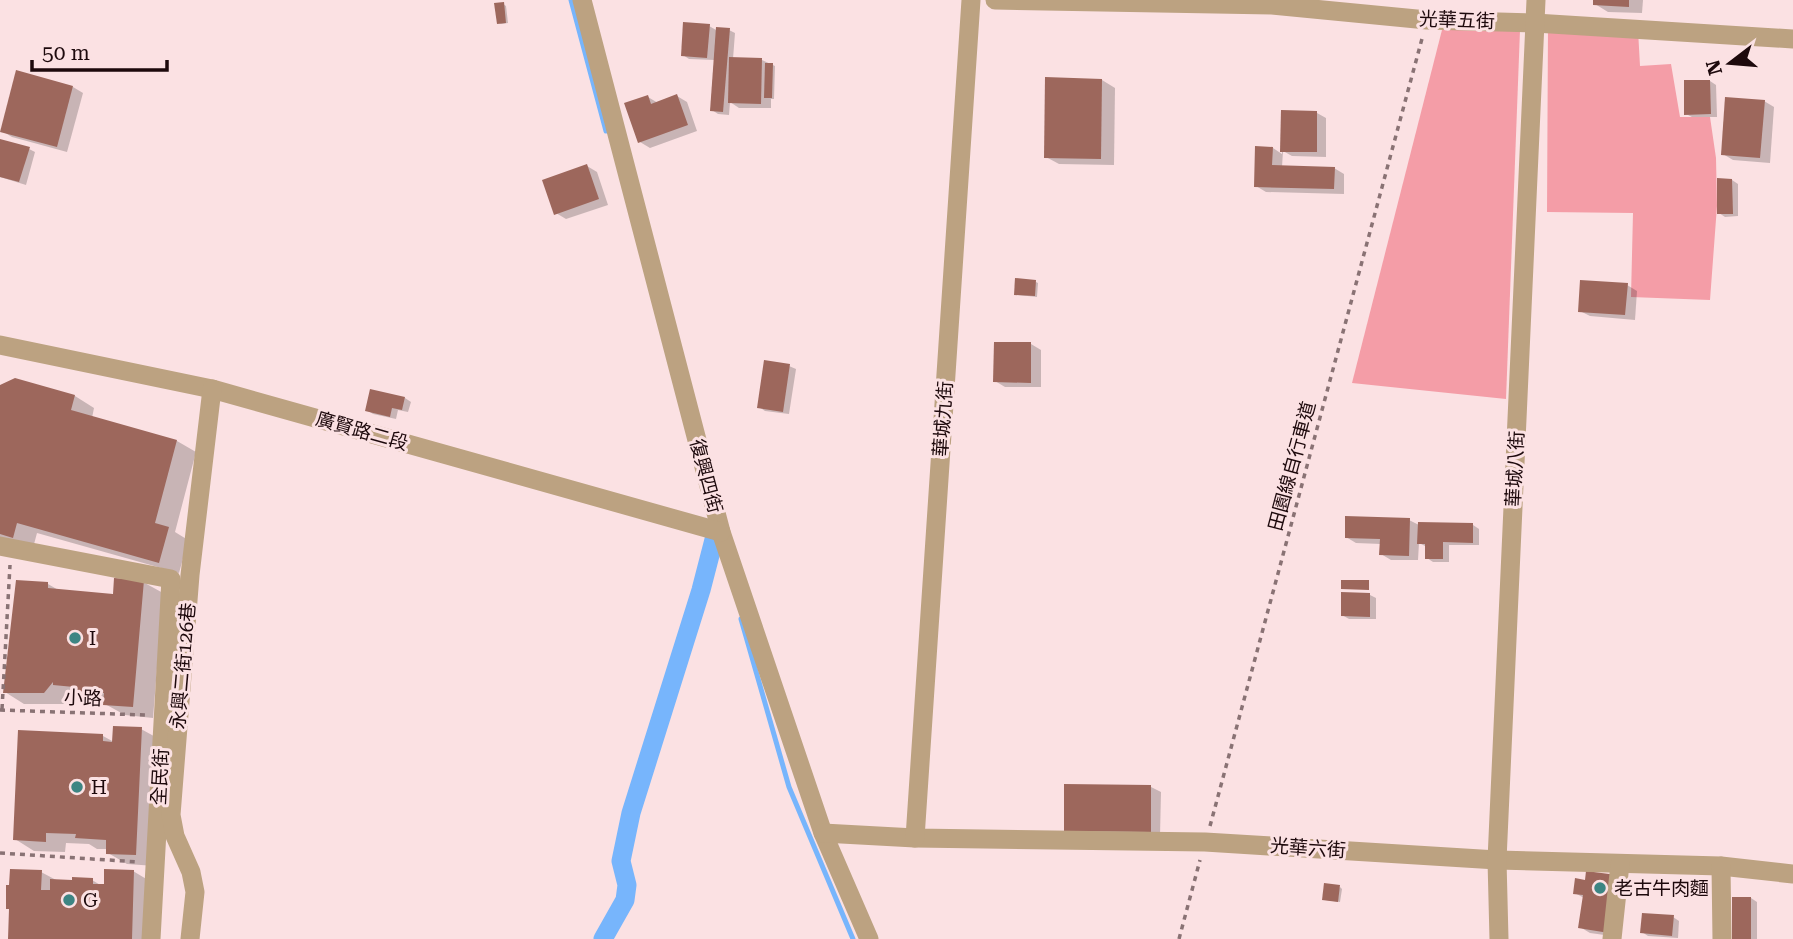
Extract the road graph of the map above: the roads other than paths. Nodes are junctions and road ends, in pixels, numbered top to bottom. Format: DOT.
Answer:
graph roads {
  1 [pos="582,0"];
  2 [pos="971,0"];
  3 [pos="995,0"];
  4 [pos="1536,0"];
  5 [pos="1535,23"];
  6 [pos="1793,39"];
  7 [pos="0,345"];
  8 [pos="212,389"];
  9 [pos="721,532"];
  10 [pos="5,548"];
  11 [pos="823,832"];
  12 [pos="915,838"];
  13 [pos="1497,860"];
  14 [pos="1620,864"];
  15 [pos="1721,866"];
  16 [pos="1793,874"];
  17 [pos="150,939"];
  18 [pos="190,939"];
  19 [pos="869,939"];
  20 [pos="1499,939"];
  21 [pos="1612,939"];
  22 [pos="1722,939"];
  1 -- 9 [label="street, 復興四街"];
  2 -- 12 [label="street, 華城九街"];
  3 -- 5 [label="street, 光華五街"];
  4 -- 5 [label="street, 華城八街"];
  5 -- 6 [label="street, 光華五街"];
  5 -- 13 [label="street, 華城八街"];
  7 -- 8 [label="street, 廣賢路二段"];
  8 -- 9 [label="street, 廣賢路二段"];
  8 -- 18 [label="street, 永興二街126巷"];
  9 -- 11 [label="street, 復興四街"];
  10 -- 17 [label="street, 全民街"];
  11 -- 12 [label="street, 光華六街"];
  11 -- 19 [label="street, 復興四街"];
  12 -- 13 [label="street, 光華六街"];
  13 -- 14 [label="street, 光華六街"];
  13 -- 20 [label="street, 華城八街"];
  14 -- 15 [label="street, 光華六街"];
  14 -- 21 [label="street"];
  15 -- 16 [label="street, 光華六街"];
  15 -- 22 [label="street"];
}
